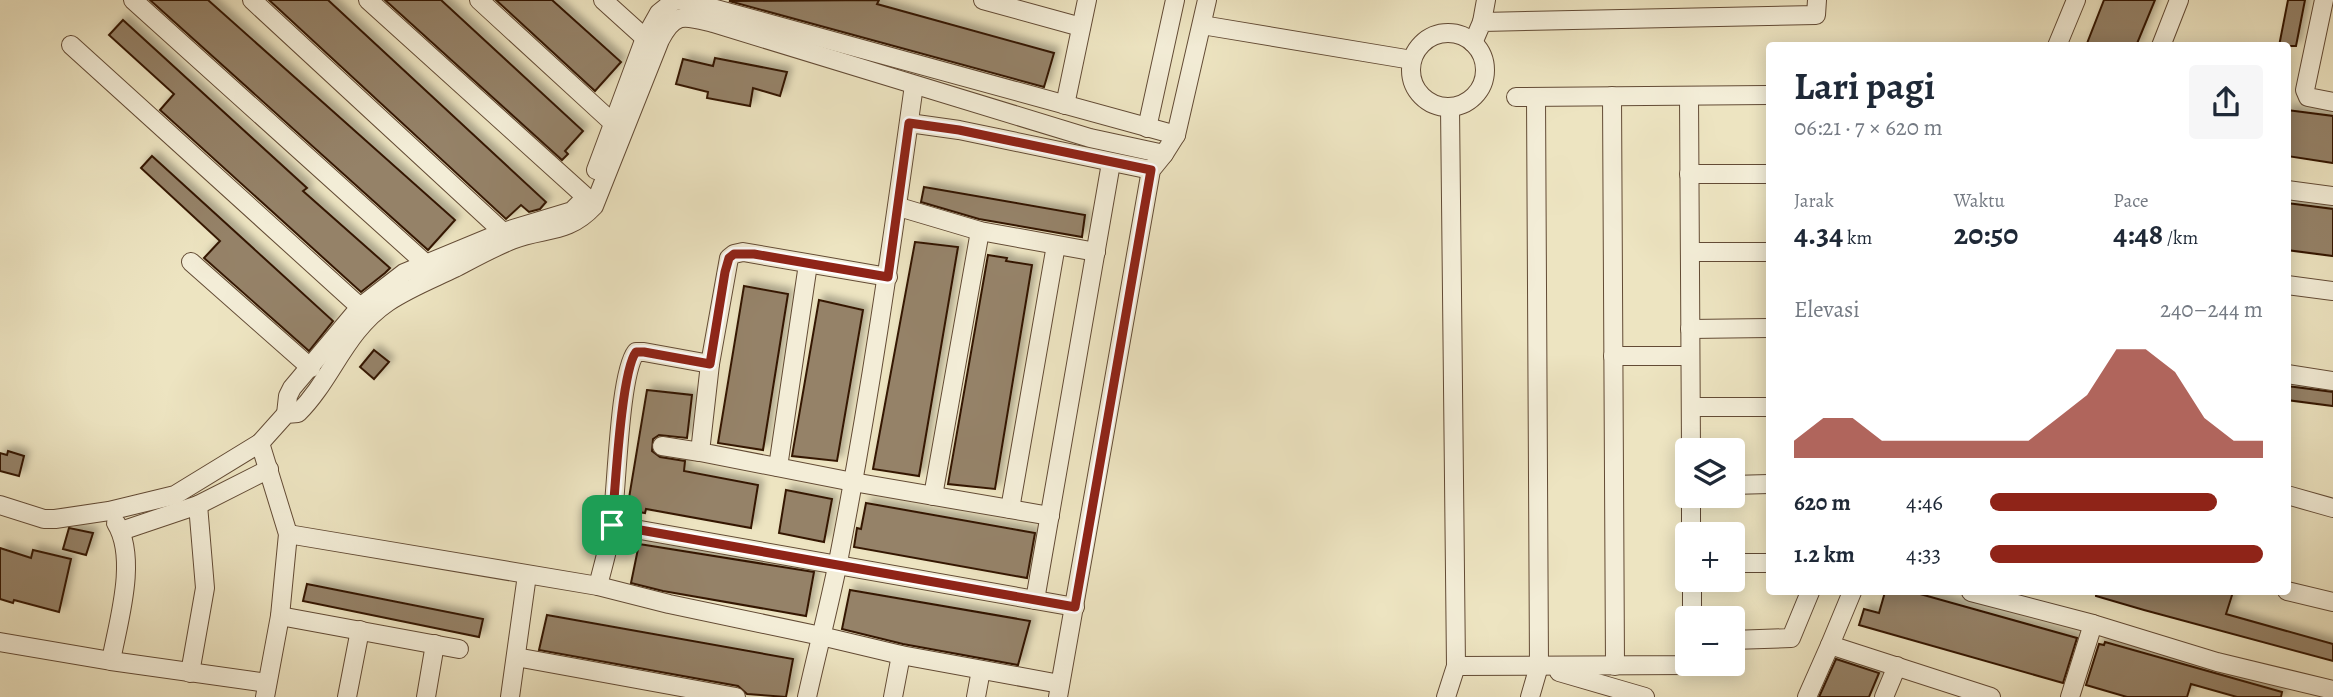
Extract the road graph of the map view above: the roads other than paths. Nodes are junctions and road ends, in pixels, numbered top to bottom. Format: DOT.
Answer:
graph roads {
  1 [pos="134,0"];
  2 [pos="252,0"];
  3 [pos="368,0"];
  4 [pos="479,0"];
  5 [pos="682,0"];
  6 [pos="983,0"];
  7 [pos="1087,0"];
  8 [pos="1175,0"];
  9 [pos="1207,0"];
  10 [pos="1486,0"];
  11 [pos="1817,0"];
  12 [pos="2076,0"];
  13 [pos="2179,0"];
  14 [pos="2324,0"];
  15 [pos="606,1"];
  16 [pos="1007,3"];
  17 [pos="1482,22"];
  18 [pos="1202,25"];
  19 [pos="1081,27"];
  20 [pos="2325,37"];
  21 [pos="645,38"];
  22 [pos="2059,42"];
  23 [pos="2163,42"];
  24 [pos="1473,43"];
  25 [pos="71,45"];
  26 [pos="1412,60"];
  27 [pos="914,85"];
  28 [pos="1766,95"];
  29 [pos="1612,96"];
  30 [pos="1689,96"];
  31 [pos="1516,97"];
  32 [pos="1536,97"];
  33 [pos="2333,102"];
  34 [pos="1065,105"];
  35 [pos="1450,107"];
  36 [pos="613,123"];
  37 [pos="909,123"];
  38 [pos="1147,128"];
  39 [pos="1175,135"];
  40 [pos="1164,154"];
  41 [pos="1111,163"];
  42 [pos="1151,170"];
  43 [pos="1689,174"];
  44 [pos="1766,174"];
  45 [pos="2291,191"];
  46 [pos="2333,196"];
  47 [pos="586,197"];
  48 [pos="899,207"];
  49 [pos="980,231"];
  50 [pos="503,232"];
  51 [pos="1056,245"];
  52 [pos="1096,252"];
  53 [pos="1690,252"];
  54 [pos="1766,252"];
  55 [pos="191,262"];
  56 [pos="425,263"];
  57 [pos="808,264"];
  58 [pos="888,277"];
  59 [pos="2291,285"];
  60 [pos="2333,290"];
  61 [pos="360,307"];
  62 [pos="1766,328"];
  63 [pos="1690,329"];
  64 [pos="1613,356"];
  65 [pos="1690,356"];
  66 [pos="710,364"];
  67 [pos="311,368"];
  68 [pos="2291,375"];
  69 [pos="2333,381"];
  70 [pos="1690,407"];
  71 [pos="1766,407"];
  72 [pos="286,414"];
  73 [pos="1691,438"];
  74 [pos="260,443"];
  75 [pos="662,446"];
  76 [pos="700,452"];
  77 [pos="778,467"];
  78 [pos="269,469"];
  79 [pos="853,482"];
  80 [pos="1766,484"];
  81 [pos="1745,485"];
  82 [pos="933,496"];
  83 [pos="2291,496"];
  84 [pos="0,505"];
  85 [pos="198,505"];
  86 [pos="2333,508"];
  87 [pos="1010,509"];
  88 [pos="109,511"];
  89 [pos="1050,516"];
  90 [pos="612,525"];
  91 [pos="121,531"];
  92 [pos="288,534"];
  93 [pos="1745,563"];
  94 [pos="1766,563"];
  95 [pos="838,565"];
  96 [pos="527,575"];
  97 [pos="598,586"];
  98 [pos="2291,592"];
  99 [pos="1809,595"];
  100 [pos="1851,595"];
  101 [pos="1982,595"];
  102 [pos="1035,600"];
  103 [pos="2333,602"];
  104 [pos="1075,607"];
  105 [pos="280,616"];
  106 [pos="2093,624"];
  107 [pos="360,630"];
  108 [pos="821,636"];
  109 [pos="1745,640"];
  110 [pos="0,642"];
  111 [pos="435,644"];
  112 [pos="1830,645"];
  113 [pos="459,649"];
  114 [pos="901,655"];
  115 [pos="516,657"];
  116 [pos="111,661"];
  117 [pos="1675,665"];
  118 [pos="1539,666"];
  119 [pos="1615,666"];
  120 [pos="1897,666"];
  121 [pos="1456,667"];
  122 [pos="981,670"];
  123 [pos="190,673"];
  124 [pos="266,690"];
  125 [pos="2333,690"];
  126 [pos="1059,691"];
  127 [pos="1969,694"];
  128 [pos="347,697"];
  129 [pos="426,697"];
  130 [pos="510,697"];
  131 [pos="736,697"];
  132 [pos="807,697"];
  133 [pos="893,697"];
  134 [pos="976,697"];
  135 [pos="1446,697"];
  136 [pos="1530,697"];
  137 [pos="1646,697"];
  138 [pos="1807,697"];
  139 [pos="1884,697"];
  140 [pos="1991,697"];
  141 [pos="2070,697"];
  1 -- 56 [label="street"];
  2 -- 50 [label="street"];
  3 -- 47 [label="street"];
  4 -- 36 [label="street"];
  5 -- 21 [label="street"];
  5 -- 34 [label="street"];
  6 -- 16 [label="street"];
  7 -- 19 [label="street"];
  8 -- 38 [label="street"];
  9 -- 18 [label="street"];
  10 -- 17 [label="street"];
  11 -- 17 [label="street"];
  12 -- 22 [label="street"];
  13 -- 23 [label="street"];
  14 -- 20 [label="street"];
  15 -- 21 [label="street"];
  16 -- 19 [label="street"];
  17 -- 24 [label="street"];
  18 -- 26 [label="street"];
  18 -- 39 [label="street"];
  19 -- 34 [label="street"];
  20 -- 33 [label="street"];
  21 -- 36 [label="street"];
  24 -- 26 [label="street"];
  24 -- 35 [label="street"];
  25 -- 61 [label="street"];
  26 -- 35 [label="street"];
  27 -- 37 [label="street"];
  27 -- 40 [label="street"];
  27 -- 72 [label="street"];
  28 -- 30 [label="street"];
  29 -- 30 [label="street"];
  29 -- 32 [label="street"];
  29 -- 64 [label="street"];
  30 -- 43 [label="street"];
  31 -- 32 [label="street"];
  32 -- 118 [label="street"];
  34 -- 38 [label="street"];
  35 -- 121 [label="street"];
  36 -- 47 [label="street"];
  37 -- 41 [label="street"];
  37 -- 48 [label="street"];
  38 -- 39 [label="street"];
  39 -- 40 [label="street"];
  40 -- 42 [label="street"];
  41 -- 42 [label="street"];
  41 -- 52 [label="street"];
  42 -- 104 [label="street"];
  43 -- 44 [label="street"];
  43 -- 53 [label="street"];
  45 -- 46 [label="street"];
  47 -- 50 [label="street"];
  48 -- 49 [label="street"];
  48 -- 58 [label="street"];
  49 -- 51 [label="street"];
  49 -- 82 [label="street"];
  50 -- 56 [label="street"];
  51 -- 52 [label="street"];
  51 -- 87 [label="street"];
  52 -- 89 [label="street"];
  53 -- 54 [label="street"];
  53 -- 63 [label="street"];
  55 -- 67 [label="street"];
  56 -- 61 [label="street"];
  57 -- 58 [label="street"];
  57 -- 66 [label="street"];
  57 -- 77 [label="street"];
  58 -- 79 [label="street"];
  59 -- 60 [label="street"];
  61 -- 67 [label="street"];
  62 -- 63 [label="street"];
  63 -- 65 [label="street"];
  64 -- 65 [label="street"];
  64 -- 119 [label="street"];
  65 -- 70 [label="street"];
  66 -- 76 [label="street"];
  66 -- 90 [label="street"];
  67 -- 72 [label="street"];
  68 -- 69 [label="street"];
  70 -- 71 [label="street"];
  70 -- 73 [label="street"];
  72 -- 74 [label="street"];
  74 -- 78 [label="street"];
  74 -- 88 [label="street"];
  75 -- 76 [label="street"];
  76 -- 77 [label="street"];
  77 -- 79 [label="street"];
  78 -- 85 [label="street"];
  78 -- 92 [label="street"];
  79 -- 82 [label="street"];
  79 -- 95 [label="street"];
  80 -- 81 [label="street"];
  82 -- 87 [label="street"];
  83 -- 86 [label="street"];
  84 -- 88 [label="street"];
  85 -- 91 [label="street"];
  85 -- 123 [label="street"];
  87 -- 89 [label="street"];
  88 -- 91 [label="street"];
  89 -- 102 [label="street"];
  90 -- 95 [label="street"];
  90 -- 97 [label="street"];
  91 -- 116 [label="street"];
  92 -- 96 [label="street"];
  92 -- 105 [label="street"];
  93 -- 94 [label="street"];
  95 -- 102 [label="street"];
  95 -- 108 [label="street"];
  96 -- 97 [label="street"];
  96 -- 115 [label="street"];
  97 -- 108 [label="street"];
  98 -- 103 [label="street"];
  99 -- 109 [label="street"];
  100 -- 112 [label="street"];
  101 -- 106 [label="street"];
  102 -- 104 [label="street"];
  104 -- 126 [label="street"];
  105 -- 107 [label="street"];
  105 -- 124 [label="street"];
  106 -- 125 [label="street"];
  106 -- 141 [label="street"];
  107 -- 111 [label="street"];
  107 -- 128 [label="street"];
  108 -- 114 [label="street"];
  108 -- 132 [label="street"];
  110 -- 116 [label="street"];
  111 -- 113 [label="street"];
  111 -- 129 [label="street"];
  112 -- 120 [label="street"];
  112 -- 138 [label="street"];
  114 -- 122 [label="street"];
  114 -- 133 [label="street"];
  115 -- 130 [label="street"];
  115 -- 131 [label="street"];
  116 -- 123 [label="street"];
  117 -- 119 [label="street"];
  118 -- 119 [label="street"];
  118 -- 121 [label="street"];
  118 -- 136 [label="street"];
  118 -- 137 [label="street"];
  120 -- 127 [label="street"];
  120 -- 139 [label="street"];
  121 -- 135 [label="street"];
  122 -- 126 [label="street"];
  122 -- 134 [label="street"];
  123 -- 124 [label="street"];
  127 -- 140 [label="street"];
}
